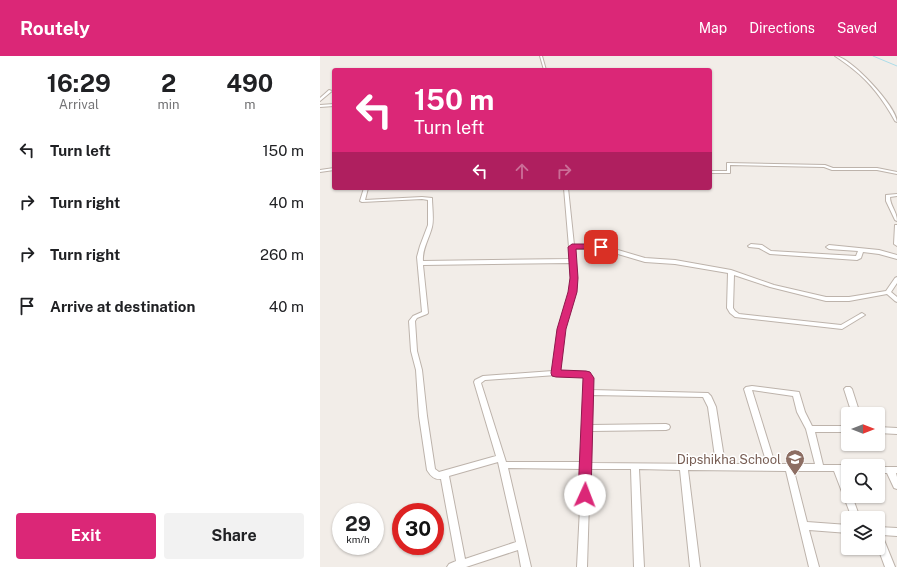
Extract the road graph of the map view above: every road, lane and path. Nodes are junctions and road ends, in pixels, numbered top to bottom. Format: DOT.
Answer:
graph roads {
  1 [pos="541,56"];
  2 [pos="836,56"];
  3 [pos="544,68"];
  4 [pos="330,90"];
  5 [pos="320,100"];
  6 [pos="332,105"];
  7 [pos="320,106"];
  8 [pos="897,121"];
  9 [pos="332,169"];
  10 [pos="320,171"];
  11 [pos="712,172"];
  12 [pos="897,173"];
  13 [pos="365,190"];
  14 [pos="566,190"];
  15 [pos="897,194"];
  16 [pos="897,220"];
  17 [pos="897,226"];
  18 [pos="897,244"];
  19 [pos="751,246"];
  20 [pos="572,247"];
  21 [pos="829,247"];
  22 [pos="861,250"];
  23 [pos="897,256"];
  24 [pos="573,260"];
  25 [pos="420,263"];
  26 [pos="731,272"];
  27 [pos="897,279"];
  28 [pos="888,292"];
  29 [pos="897,300"];
  30 [pos="862,315"];
  31 [pos="556,373"];
  32 [pos="848,389"];
  33 [pos="588,392"];
  34 [pos="854,407"];
  35 [pos="666,427"];
  36 [pos="586,428"];
  37 [pos="810,429"];
  38 [pos="841,429"];
  39 [pos="885,430"];
  40 [pos="897,431"];
  41 [pos="502,462"];
  42 [pos="586,466"];
  43 [pos="635,467"];
  44 [pos="684,467"];
  45 [pos="721,467"];
  46 [pos="772,467"];
  47 [pos="789,467"];
  48 [pos="820,468"];
  49 [pos="837,468"];
  50 [pos="841,468"];
  51 [pos="893,470"];
  52 [pos="444,474"];
  53 [pos="897,486"];
  54 [pos="853,511"];
  55 [pos="804,526"];
  56 [pos="841,529"];
  57 [pos="885,531"];
  58 [pos="897,532"];
  59 [pos="521,545"];
  60 [pos="885,554"];
  61 [pos="456,566"];
  62 [pos="526,567"];
  63 [pos="582,567"];
  64 [pos="638,567"];
  65 [pos="695,567"];
  66 [pos="814,567"];
  67 [pos="890,567"];
  1 -- 3 [label="street"];
  2 -- 8 [label="street"];
  4 -- 5 [label="street"];
  6 -- 7 [label="street"];
  9 -- 10 [label="street"];
  11 -- 12 [label="street"];
  13 -- 25 [label="street"];
  14 -- 20 [label="street"];
  15 -- 16 [label="street"];
  17 -- 18 [label="street"];
  19 -- 22 [label="street"];
  20 -- 24 [label="street"];
  20 -- 26 [label="street"];
  21 -- 22 [label="street"];
  22 -- 23 [label="street"];
  24 -- 25 [label="street"];
  24 -- 31 [label="street"];
  25 -- 52 [label="street"];
  26 -- 28 [label="street"];
  26 -- 30 [label="street"];
  27 -- 28 [label="street"];
  28 -- 29 [label="street"];
  31 -- 33 [label="street"];
  31 -- 41 [label="street"];
  32 -- 34 [label="street"];
  33 -- 36 [label="street"];
  33 -- 45 [label="street"];
  35 -- 36 [label="street"];
  36 -- 42 [label="street"];
  37 -- 38 [label="street"];
  37 -- 46 [label="street"];
  37 -- 48 [label="street"];
  39 -- 40 [label="street"];
  41 -- 42 [label="street"];
  41 -- 52 [label="street"];
  41 -- 59 [label="street"];
  42 -- 43 [label="street"];
  42 -- 63 [label="street"];
  43 -- 44 [label="street"];
  43 -- 64 [label="street"];
  44 -- 45 [label="street"];
  44 -- 65 [label="street"];
  45 -- 46 [label="street"];
  46 -- 47 [label="street"];
  47 -- 48 [label="street"];
  47 -- 55 [label="street"];
  48 -- 49 [label="street"];
  49 -- 50 [label="street"];
  49 -- 54 [label="street"];
  51 -- 53 [label="street"];
  52 -- 61 [label="street"];
  55 -- 56 [label="street"];
  55 -- 66 [label="street"];
  57 -- 58 [label="street"];
  59 -- 61 [label="street"];
  59 -- 62 [label="street"];
  60 -- 67 [label="street"];
}
